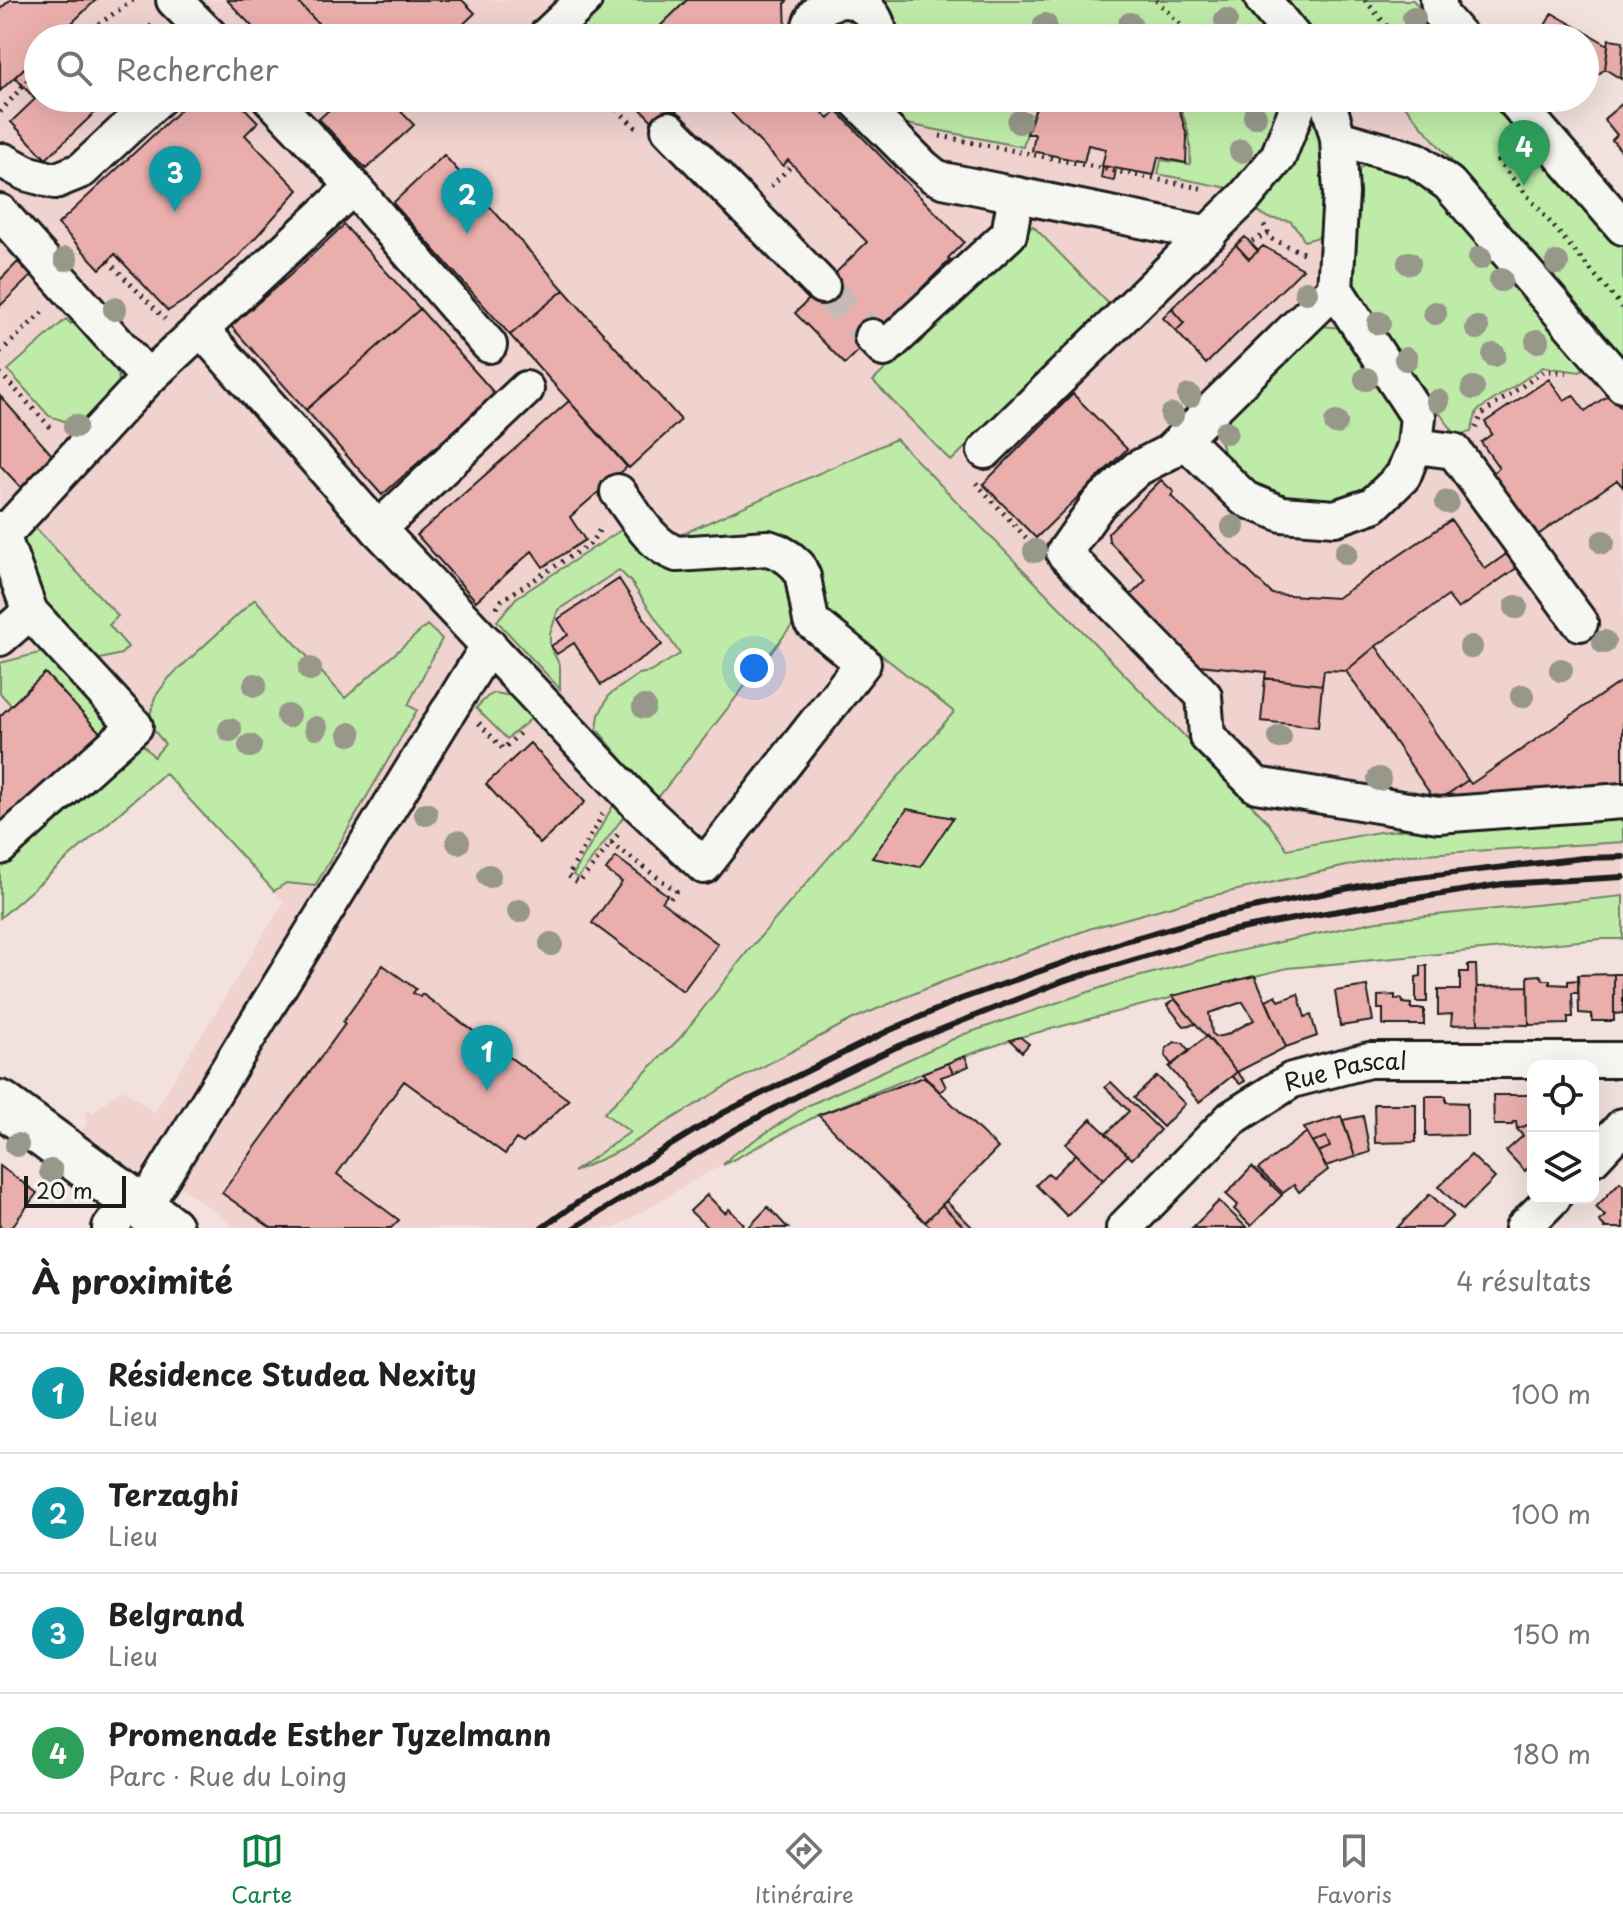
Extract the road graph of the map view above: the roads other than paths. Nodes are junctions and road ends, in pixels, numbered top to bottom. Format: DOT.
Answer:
graph roads {
  1 [pos="174,0"];
  2 [pos="584,0"];
  3 [pos="847,0"];
  4 [pos="1263,0"];
  5 [pos="1438,0"];
  6 [pos="198,24"];
  7 [pos="559,24"];
  8 [pos="809,24"];
  9 [pos="877,24"];
  10 [pos="1283,24"];
  11 [pos="1449,24"];
  12 [pos="144,112"];
  13 [pos="283,112"];
  14 [pos="868,112"];
  15 [pos="1296,112"];
  16 [pos="1331,112"];
  17 [pos="1524,112"];
  18 [pos="669,129"];
  19 [pos="1338,138"];
  20 [pos="0,161"];
  21 [pos="353,187"];
  22 [pos="1016,195"];
  23 [pos="0,212"];
  24 [pos="1623,227"];
  25 [pos="1209,234"];
  26 [pos="822,286"];
  27 [pos="1335,289"];
  28 [pos="185,326"];
  29 [pos="872,337"];
  30 [pos="489,345"];
  31 [pos="148,378"];
  32 [pos="1623,385"];
  33 [pos="526,389"];
  34 [pos="1183,439"];
  35 [pos="1415,446"];
  36 [pos="985,451"];
  37 [pos="618,492"];
  38 [pos="378,529"];
  39 [pos="1,532"];
  40 [pos="30,612"];
  41 [pos="1580,623"];
  42 [pos="0,638"];
  43 [pos="484,639"];
  44 [pos="1623,801"];
  45 [pos="0,847"];
  46 [pos="1623,1060"];
  47 [pos="0,1103"];
  48 [pos="1623,1126"];
  49 [pos="1599,1152"];
  50 [pos="1547,1204"];
  51 [pos="139,1216"];
  52 [pos="1124,1228"];
  53 [pos="1523,1228"];
  1 -- 6 [label="street"];
  2 -- 7 [label="street"];
  3 -- 8 [label="street"];
  3 -- 9 [label="street"];
  4 -- 10 [label="street"];
  5 -- 11 [label="street"];
  12 -- 20 [label="street"];
  13 -- 21 [label="street"];
  14 -- 22 [label="street"];
  15 -- 25 [label="street"];
  16 -- 19 [label="street"];
  17 -- 24 [label="street"];
  18 -- 26 [label="street"];
  19 -- 27 [label="street"];
  19 -- 32 [label="street"];
  21 -- 28 [label="street"];
  21 -- 30 [label="street"];
  22 -- 25 [label="street"];
  22 -- 29 [label="street"];
  23 -- 31 [label="street"];
  25 -- 36 [label="street"];
  27 -- 34 [label="street"];
  27 -- 35 [label="street"];
  28 -- 31 [label="street"];
  28 -- 38 [label="street"];
  31 -- 39 [label="street"];
  33 -- 38 [label="street"];
  34 -- 35 [label="street"];
  34 -- 44 [label="street"];
  35 -- 41 [label="street"];
  37 -- 43 [label="street"];
  38 -- 43 [label="street"];
  39 -- 40 [label="street"];
  40 -- 42 [label="street"];
  40 -- 45 [label="street"];
  43 -- 51 [label="street"];
  46 -- 52 [label="street, Rue Pascal"];
  47 -- 51 [label="main road"];
  48 -- 49 [label="street"];
  50 -- 53 [label="street"];
}
